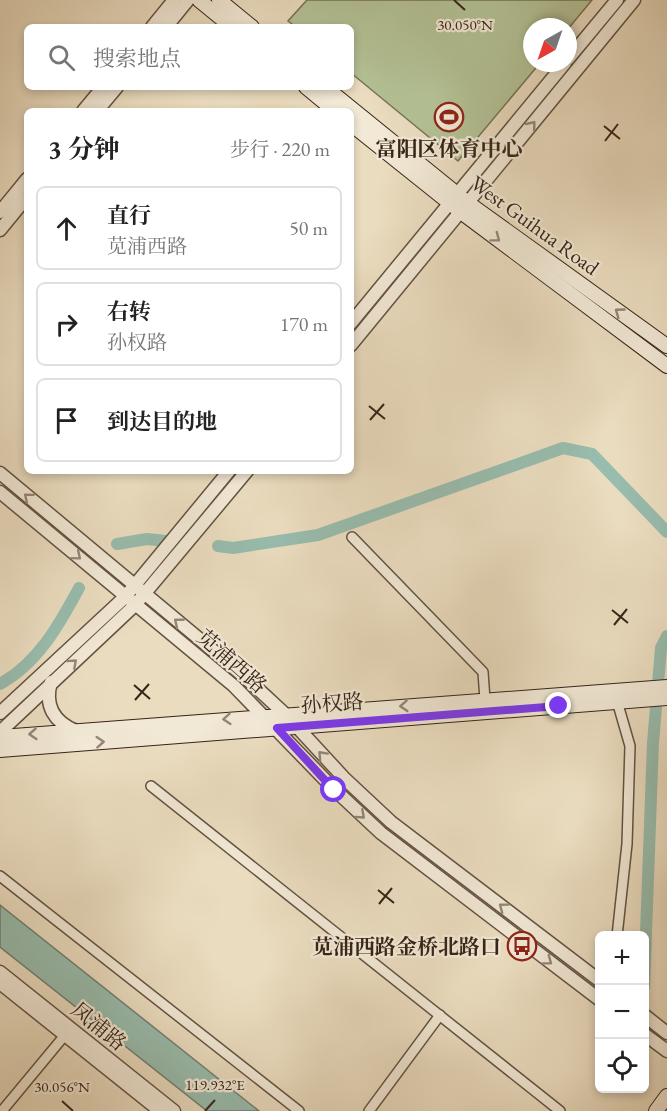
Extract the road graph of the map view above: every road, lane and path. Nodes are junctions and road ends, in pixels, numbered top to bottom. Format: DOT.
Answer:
graph roads {
  1 [pos="174,0"];
  2 [pos="188,0"];
  3 [pos="199,0"];
  4 [pos="219,0"];
  5 [pos="617,0"];
  6 [pos="634,0"];
  7 [pos="154,24"];
  8 [pos="168,24"];
  9 [pos="228,24"];
  10 [pos="248,24"];
  11 [pos="577,48"];
  12 [pos="558,72"];
  13 [pos="100,90"];
  14 [pos="114,90"];
  15 [pos="310,90"];
  16 [pos="328,90"];
  17 [pos="86,108"];
  18 [pos="100,108"];
  19 [pos="331,108"];
  20 [pos="349,108"];
  21 [pos="354,112"];
  22 [pos="354,126"];
  23 [pos="24,183"];
  24 [pos="453,199"];
  25 [pos="24,201"];
  26 [pos="465,207"];
  27 [pos="0,212"];
  28 [pos="0,230"];
  29 [pos="354,319"];
  30 [pos="354,341"];
  31 [pos="667,346"];
  32 [pos="667,366"];
  33 [pos="0,473"];
  34 [pos="227,474"];
  35 [pos="245,474"];
  36 [pos="0,492"];
  37 [pos="352,537"];
  38 [pos="134,587"];
  39 [pos="144,595"];
  40 [pos="125,597"];
  41 [pos="135,605"];
  42 [pos="51,682"];
  43 [pos="667,687"];
  44 [pos="631,695"];
  45 [pos="667,698"];
  46 [pos="485,700"];
  47 [pos="617,701"];
  48 [pos="0,713"];
  49 [pos="286,715"];
  50 [pos="265,716"];
  51 [pos="297,727"];
  52 [pos="277,728"];
  53 [pos="76,731"];
  54 [pos="0,732"];
  55 [pos="0,737"];
  56 [pos="0,750"];
  57 [pos="151,786"];
  58 [pos="0,876"];
  59 [pos="618,931"];
  60 [pos="0,972"];
  61 [pos="595,977"];
  62 [pos="0,983"];
  63 [pos="595,996"];
  64 [pos="440,1015"];
  65 [pos="649,1018"];
  66 [pos="667,1033"];
  67 [pos="65,1035"];
  68 [pos="649,1037"];
  69 [pos="667,1051"];
  70 [pos="667,1096"];
  71 [pos="2,1111"];
  72 [pos="159,1111"];
  73 [pos="174,1111"];
  74 [pos="299,1111"];
  75 [pos="369,1111"];
  76 [pos="560,1111"];
  77 [pos="656,1111"];
  1 -- 7 [label="street"];
  2 -- 8 [label="street"];
  3 -- 9 [label="main road"];
  4 -- 10 [label="main road"];
  5 -- 11 [label="street"];
  26 -- 6 [label="street, one-way"];
  12 -- 24 [label="street"];
  13 -- 17 [label="street"];
  14 -- 18 [label="street"];
  15 -- 19 [label="main road"];
  16 -- 20 [label="main road, West Guihua Road"];
  21 -- 24 [label="main road, West Guihua Road"];
  22 -- 24 [label="main road, West Guihua Road"];
  23 -- 27 [label="street"];
  24 -- 26 [label="main road, West Guihua Road"];
  24 -- 29 [label="street"];
  25 -- 28 [label="street"];
  26 -- 30 [label="street"];
  31 -- 26 [label="main road, West Guihua Road, one-way"];
  26 -- 32 [label="main road, West Guihua Road, one-way"];
  38 -- 33 [label="street, 苋浦西路, one-way"];
  34 -- 38 [label="street"];
  35 -- 39 [label="street"];
  36 -- 40 [label="street, 苋浦西路, one-way"];
  37 -- 46 [label="street"];
  38 -- 39 [label="street, 苋浦西路"];
  38 -- 40 [label="street"];
  39 -- 41 [label="street"];
  49 -- 39 [label="street, 苋浦西路, one-way"];
  40 -- 41 [label="street, 苋浦西路"];
  40 -- 48 [label="street"];
  42 -- 41 [label="street, one-way"];
  41 -- 50 [label="street, 苋浦西路"];
  42 -- 53 [label="street"];
  42 -- 54 [label="street"];
  43 -- 44 [label="main road, 孙权路"];
  44 -- 45 [label="main road, 孙权路"];
  44 -- 46 [label="main road, 孙权路"];
  44 -- 47 [label="main road, 孙权路"];
  46 -- 49 [label="main road, 孙权路, one-way"];
  47 -- 51 [label="main road, 孙权路"];
  47 -- 59 [label="street"];
  49 -- 50 [label="main road, 孙权路"];
  49 -- 51 [label="street, 苋浦西路"];
  50 -- 52 [label="street, 苋浦西路"];
  50 -- 53 [label="main road, 孙权路, one-way"];
  51 -- 52 [label="main road, 孙权路"];
  61 -- 51 [label="street, 苋浦西路, one-way"];
  56 -- 52 [label="main road, 孙权路, one-way"];
  52 -- 63 [label="street, 苋浦西路, one-way"];
  53 -- 55 [label="main road, 孙权路, one-way"];
  57 -- 64 [label="street"];
  58 -- 74 [label="street"];
  60 -- 73 [label="street, 凤浦路"];
  62 -- 67 [label="street, 凤浦路"];
  64 -- 75 [label="street"];
  64 -- 76 [label="street"];
  65 -- 66 [label="street"];
  67 -- 71 [label="street"];
  67 -- 72 [label="street, 凤浦路"];
  68 -- 69 [label="street"];
  70 -- 77 [label="main road"];
}
